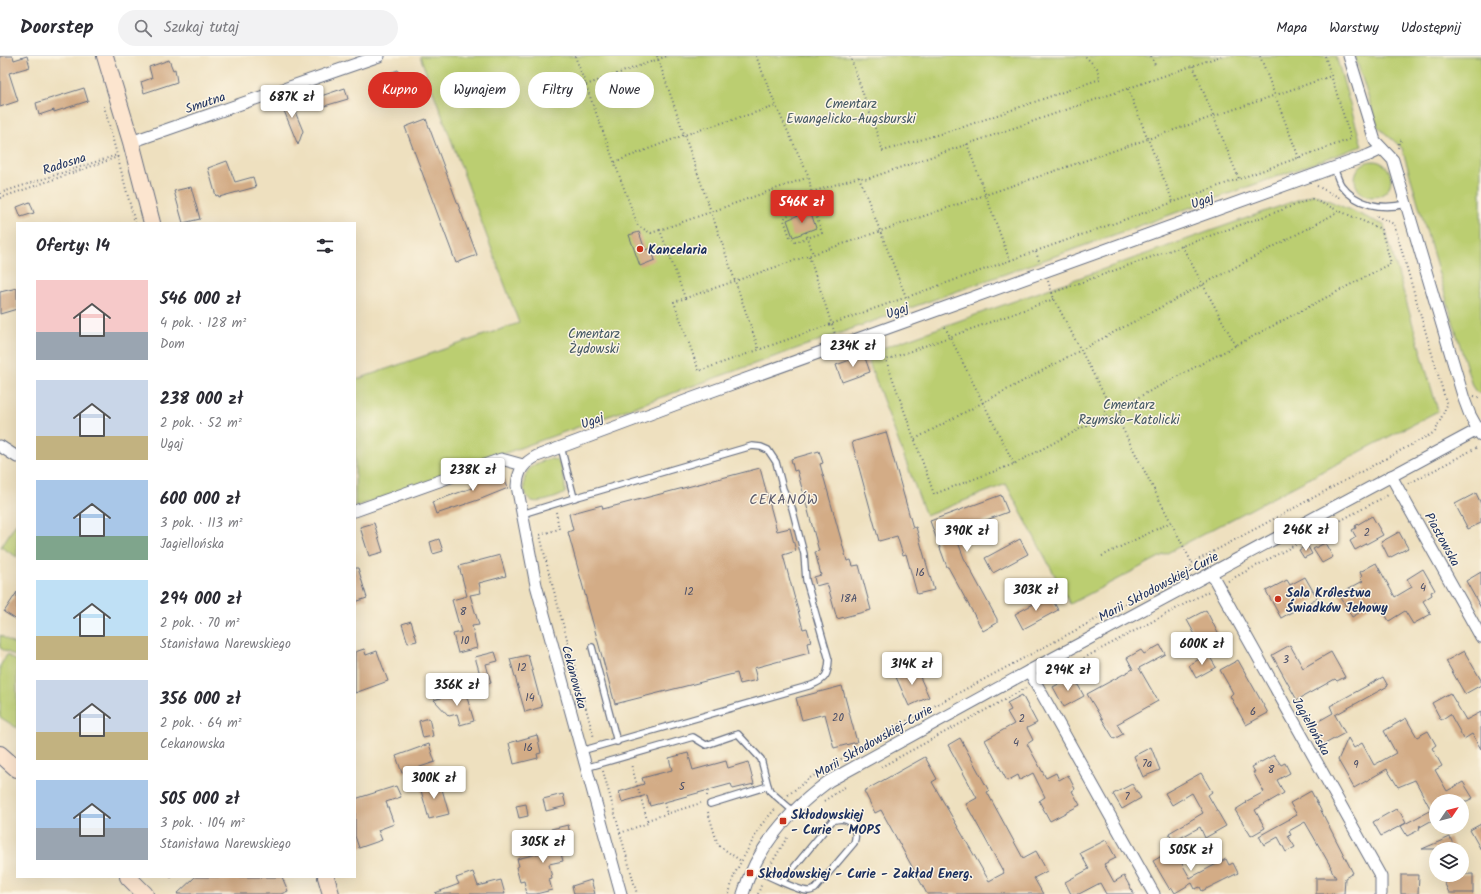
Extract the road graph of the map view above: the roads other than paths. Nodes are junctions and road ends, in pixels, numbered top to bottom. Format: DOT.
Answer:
graph roads {
  1 [pos="105,56"];
  2 [pos="379,56"];
  3 [pos="1349,56"];
  4 [pos="132,146"];
  5 [pos="1382,149"];
  6 [pos="1334,167"];
  7 [pos="1406,204"];
  8 [pos="152,222"];
  9 [pos="1480,431"];
  10 [pos="0,446"];
  11 [pos="561,447"];
  12 [pos="16,456"];
  13 [pos="523,465"];
  14 [pos="1391,476"];
  15 [pos="574,498"];
  16 [pos="356,511"];
  17 [pos="522,514"];
  18 [pos="1211,573"];
  19 [pos="1481,637"];
  20 [pos="592,647"];
  21 [pos="1029,671"];
  22 [pos="617,742"];
  23 [pos="581,751"];
  24 [pos="0,754"];
  25 [pos="16,768"];
  26 [pos="585,768"];
  27 [pos="768,786"];
  28 [pos="708,806"];
  29 [pos="793,812"];
  30 [pos="752,868"];
  31 [pos="129,878"];
  32 [pos="326,878"];
  33 [pos="782,882"];
  34 [pos="145,894"];
  35 [pos="331,894"];
  36 [pos="621,894"];
  37 [pos="743,894"];
  38 [pos="1154,894"];
  39 [pos="1381,894"];
  1 -- 4 [label="street"];
  2 -- 4 [label="street, Smutna"];
  3 -- 5 [label="street"];
  4 -- 8 [label="street"];
  5 -- 6 [label="street, Ugaj"];
  5 -- 7 [label="street"];
  6 -- 7 [label="lane"];
  6 -- 11 [label="street, Ugaj"];
  7 -- 9 [label="street"];
  9 -- 14 [label="street, Marii Skłodowskiej-Curie"];
  10 -- 12 [label="street"];
  11 -- 13 [label="street, Ugaj"];
  11 -- 15 [label="lane"];
  13 -- 16 [label="street"];
  13 -- 17 [label="street, Cekanowska"];
  14 -- 18 [label="street, Marii Skłodowskiej-Curie"];
  14 -- 19 [label="street, Piastowska"];
  15 -- 17 [label="lane"];
  15 -- 22 [label="lane"];
  17 -- 23 [label="street, Cekanowska"];
  18 -- 21 [label="street, Marii Skłodowskiej-Curie"];
  18 -- 39 [label="street, Jagiellońska"];
  20 -- 22 [label="lane"];
  21 -- 29 [label="street, Marii Skłodowskiej-Curie"];
  21 -- 38 [label="street"];
  22 -- 23 [label="lane"];
  23 -- 26 [label="street, Cekanowska"];
  24 -- 25 [label="street"];
  26 -- 27 [label="lane"];
  26 -- 36 [label="street, Cekanowska"];
  27 -- 28 [label="lane"];
  27 -- 29 [label="lane"];
  29 -- 30 [label="street, Marii Skłodowskiej-Curie"];
  30 -- 33 [label="lane"];
  30 -- 37 [label="street, Marii Skłodowskiej-Curie"];
  31 -- 34 [label="street"];
  32 -- 35 [label="street"];
  33 -- 33 [label="lane"];
}
